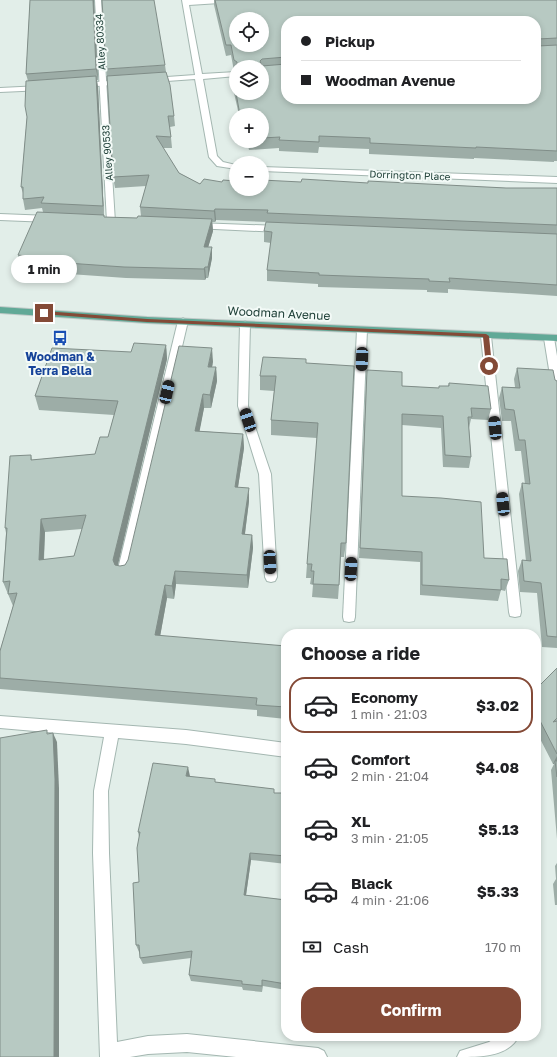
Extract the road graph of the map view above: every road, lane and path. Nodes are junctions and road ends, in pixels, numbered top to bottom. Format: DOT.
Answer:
graph roads {
  1 [pos="98,0"];
  2 [pos="235,0"];
  3 [pos="185,2"];
  4 [pos="229,75"];
  5 [pos="197,77"];
  6 [pos="102,84"];
  7 [pos="71,86"];
  8 [pos="47,87"];
  9 [pos="0,90"];
  10 [pos="229,166"];
  11 [pos="269,169"];
  12 [pos="557,180"];
  13 [pos="0,217"];
  14 [pos="56,220"];
  15 [pos="111,222"];
  16 [pos="191,226"];
  17 [pos="286,230"];
  18 [pos="0,310"];
  19 [pos="183,321"];
  20 [pos="245,324"];
  21 [pos="362,330"];
  22 [pos="486,336"];
  23 [pos="553,338"];
  24 [pos="557,388"];
  25 [pos="123,573"];
  26 [pos="271,577"];
  27 [pos="515,612"];
  28 [pos="349,617"];
  29 [pos="0,722"];
  30 [pos="112,731"];
  31 [pos="281,749"];
  32 [pos="507,1041"];
  33 [pos="109,1055"];
  34 [pos="318,1057"];
  35 [pos="466,1057"];
  1 -- 6 [label="street, Alley 80334"];
  2 -- 3 [label="street"];
  3 -- 5 [label="street"];
  4 -- 5 [label="street"];
  5 -- 6 [label="street"];
  5 -- 10 [label="street"];
  6 -- 7 [label="street"];
  6 -- 15 [label="street, Alley 90533"];
  8 -- 9 [label="street"];
  11 -- 12 [label="street, Dorrington Place"];
  13 -- 14 [label="street"];
  16 -- 17 [label="street"];
  18 -- 19 [label="main road, Woodman Avenue"];
  19 -- 20 [label="main road, Woodman Avenue"];
  19 -- 25 [label="street"];
  20 -- 21 [label="main road, Woodman Avenue"];
  20 -- 26 [label="street"];
  21 -- 22 [label="main road, Woodman Avenue"];
  21 -- 28 [label="street"];
  22 -- 23 [label="main road, Woodman Avenue"];
  22 -- 27 [label="street"];
  23 -- 24 [label="street"];
  29 -- 30 [label="street"];
  30 -- 31 [label="street"];
  30 -- 33 [label="street"];
  32 -- 35 [label="street"];
  33 -- 34 [label="street"];
}
